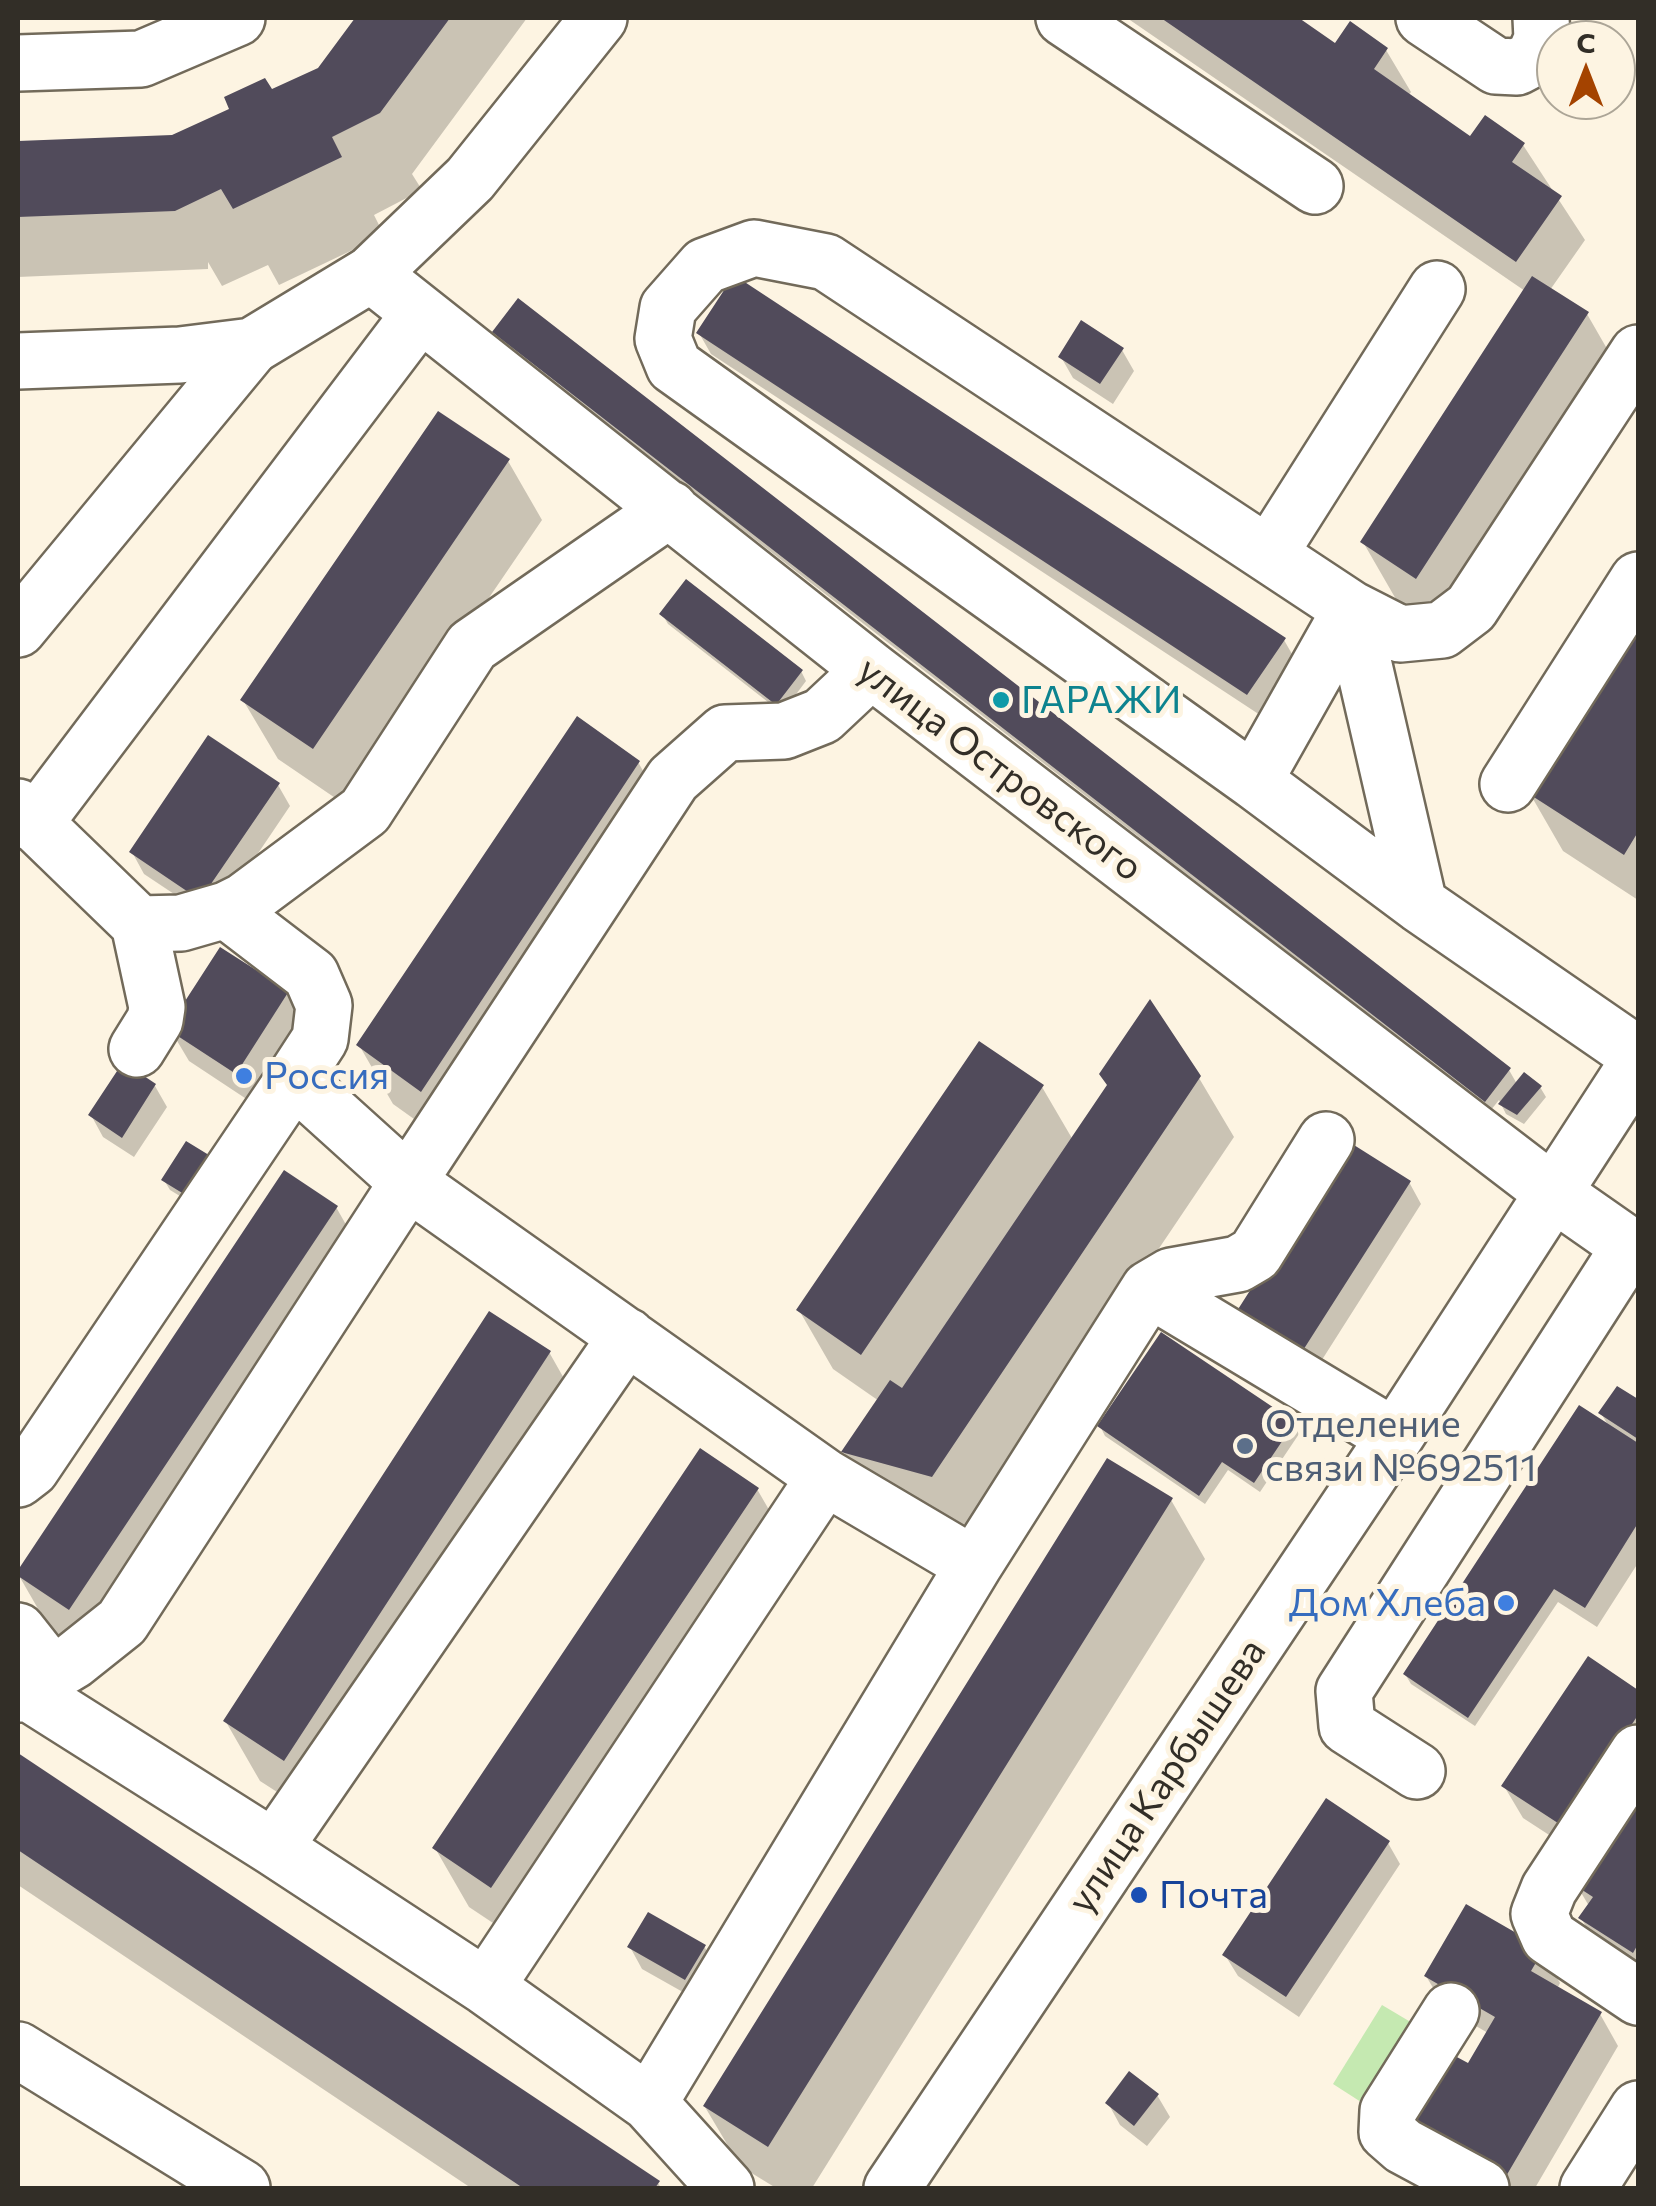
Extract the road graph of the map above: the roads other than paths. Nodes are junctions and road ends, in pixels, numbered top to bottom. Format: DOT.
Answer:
graph roads {
  1 [pos="237,18"];
  2 [pos="600,18"];
  3 [pos="1064,18"];
  4 [pos="1424,18"];
  5 [pos="1541,18"];
  6 [pos="32,48"];
  7 [pos="1315,186"];
  8 [pos="371,274"];
  9 [pos="1437,289"];
  10 [pos="419,315"];
  11 [pos="252,346"];
  12 [pos="1638,353"];
  13 [pos="18,361"];
  14 [pos="670,509"];
  15 [pos="1269,554"];
  16 [pos="1638,580"];
  17 [pos="1351,609"];
  18 [pos="18,629"];
  19 [pos="870,670"];
  20 [pos="1254,781"];
  21 [pos="1508,784"];
  22 [pos="26,816"];
  23 [pos="1419,904"];
  24 [pos="226,910"];
  25 [pos="139,924"];
  26 [pos="137,1049"];
  27 [pos="1638,1059"];
  28 [pos="294,1079"];
  29 [pos="1326,1140"];
  30 [pos="408,1182"];
  31 [pos="1556,1194"];
  32 [pos="1634,1249"];
  33 [pos="1149,1289"];
  34 [pos="627,1336"];
  35 [pos="1395,1437"];
  36 [pos="22,1469"];
  37 [pos="825,1478"];
  38 [pos="974,1565"];
  39 [pos="18,1631"];
  40 [pos="31,1686"];
  41 [pos="1638,1753"];
  42 [pos="1417,1771"];
  43 [pos="274,1848"];
  44 [pos="486,1987"];
  45 [pos="1638,1996"];
  46 [pos="1451,2011"];
  47 [pos="18,2050"];
  48 [pos="649,2103"];
  49 [pos="1638,2110"];
  50 [pos="242,2188"];
  51 [pos="726,2188"];
  52 [pos="892,2188"];
  53 [pos="1480,2188"];
  54 [pos="1588,2188"];
  1 -- 6 [label="street"];
  2 -- 8 [label="street"];
  3 -- 7 [label="street"];
  4 -- 5 [label="street"];
  8 -- 10 [label="street, улица Островского"];
  8 -- 11 [label="street"];
  9 -- 15 [label="street"];
  10 -- 14 [label="street, улица Островского"];
  10 -- 22 [label="street"];
  11 -- 13 [label="street"];
  11 -- 18 [label="street"];
  12 -- 17 [label="street"];
  14 -- 19 [label="street, улица Островского"];
  14 -- 24 [label="street"];
  15 -- 17 [label="street"];
  15 -- 20 [label="street"];
  16 -- 21 [label="street"];
  17 -- 20 [label="street"];
  17 -- 23 [label="street"];
  19 -- 30 [label="street"];
  19 -- 31 [label="street, улица Островского"];
  20 -- 23 [label="street"];
  22 -- 25 [label="street"];
  23 -- 27 [label="street"];
  24 -- 25 [label="street"];
  24 -- 28 [label="street"];
  25 -- 26 [label="street"];
  27 -- 31 [label="street, улица Карбышева"];
  28 -- 30 [label="street"];
  28 -- 36 [label="street"];
  29 -- 33 [label="street"];
  30 -- 34 [label="street"];
  30 -- 40 [label="street"];
  31 -- 32 [label="street, улица Островского"];
  31 -- 35 [label="street, улица Карбышева"];
  32 -- 42 [label="street"];
  33 -- 35 [label="street"];
  33 -- 38 [label="street"];
  34 -- 37 [label="street"];
  34 -- 43 [label="street"];
  35 -- 52 [label="street, улица Карбышева"];
  37 -- 38 [label="street"];
  37 -- 44 [label="street"];
  38 -- 48 [label="street"];
  39 -- 40 [label="street"];
  40 -- 43 [label="street"];
  41 -- 45 [label="street"];
  43 -- 44 [label="street"];
  44 -- 48 [label="street"];
  46 -- 53 [label="street"];
  47 -- 50 [label="street"];
  48 -- 51 [label="street"];
  49 -- 54 [label="street"];
}
